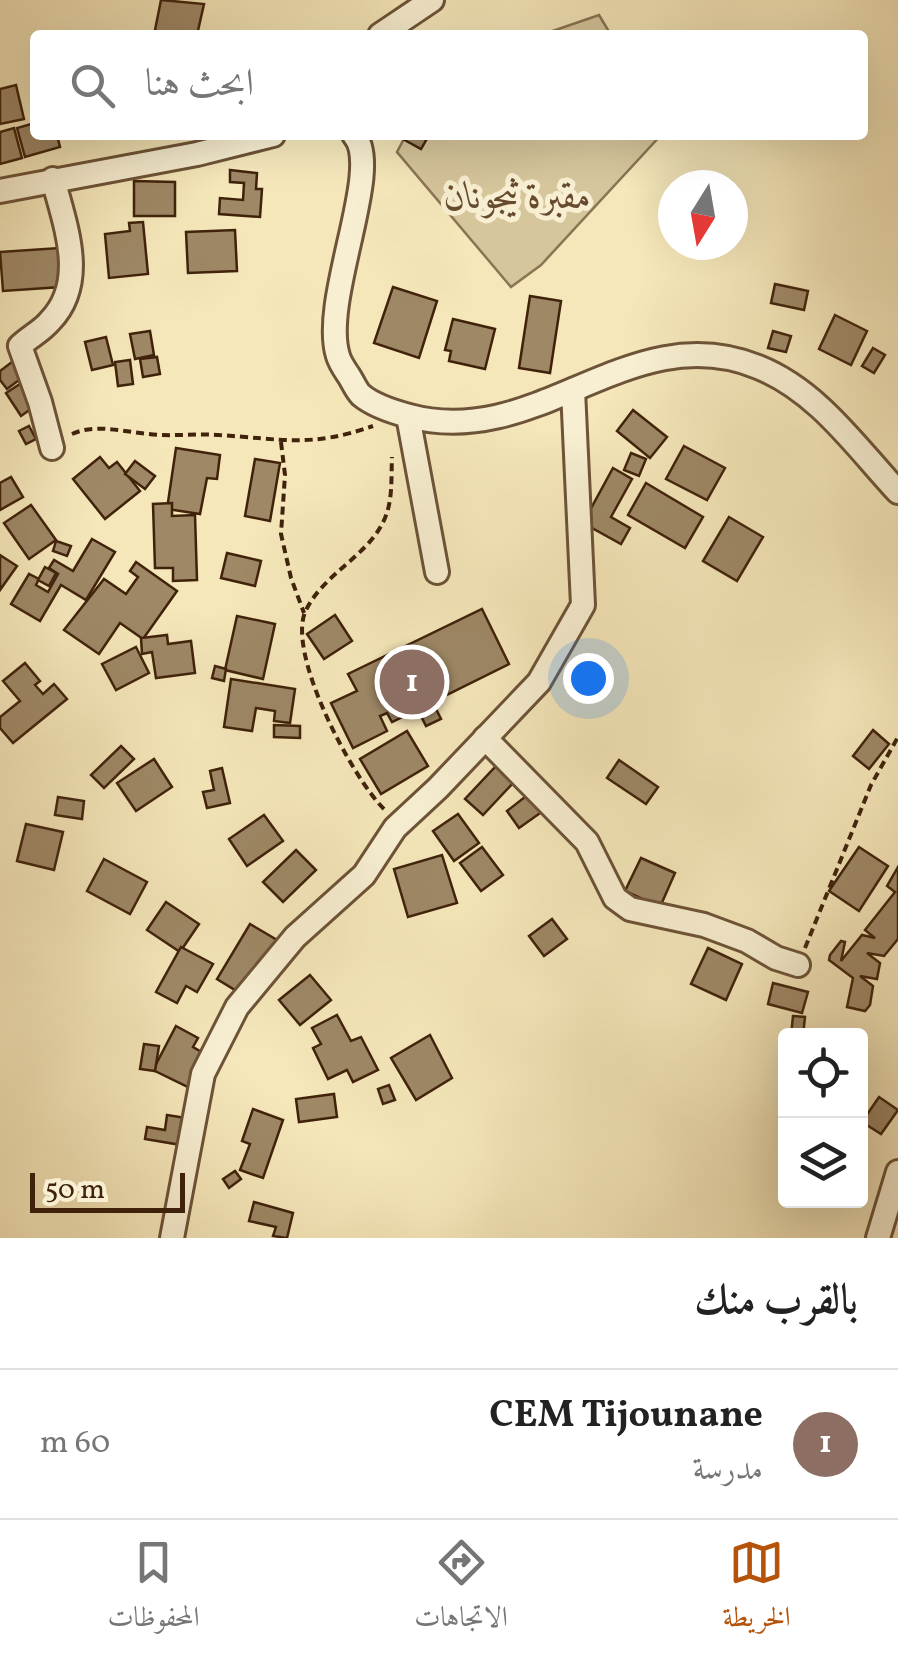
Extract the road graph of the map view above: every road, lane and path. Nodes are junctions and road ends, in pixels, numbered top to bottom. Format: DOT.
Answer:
graph roads {
  1 [pos="432,0"];
  2 [pos="387,30"];
  3 [pos="253,140"];
  4 [pos="359,140"];
  5 [pos="53,180"];
  6 [pos="0,191"];
  7 [pos="573,390"];
  8 [pos="401,414"];
  9 [pos="281,441"];
  10 [pos="52,448"];
  11 [pos="898,492"];
  12 [pos="437,572"];
  13 [pos="304,613"];
  14 [pos="898,737"];
  15 [pos="486,738"];
  16 [pos="395,828"];
  17 [pos="798,965"];
  18 [pos="898,1172"];
  19 [pos="172,1238"];
  20 [pos="878,1238"];
  1 -- 2 [label="street"];
  3 -- 5 [label="street"];
  4 -- 8 [label="street"];
  5 -- 6 [label="street"];
  5 -- 10 [label="street"];
  7 -- 8 [label="street"];
  7 -- 11 [label="street"];
  7 -- 15 [label="street"];
  8 -- 9 [label="path"];
  8 -- 12 [label="street"];
  8 -- 13 [label="path"];
  9 -- 10 [label="path"];
  9 -- 13 [label="path"];
  13 -- 16 [label="path"];
  14 -- 17 [label="path"];
  15 -- 16 [label="street"];
  15 -- 17 [label="street"];
  16 -- 19 [label="street"];
  18 -- 20 [label="street"];
}
